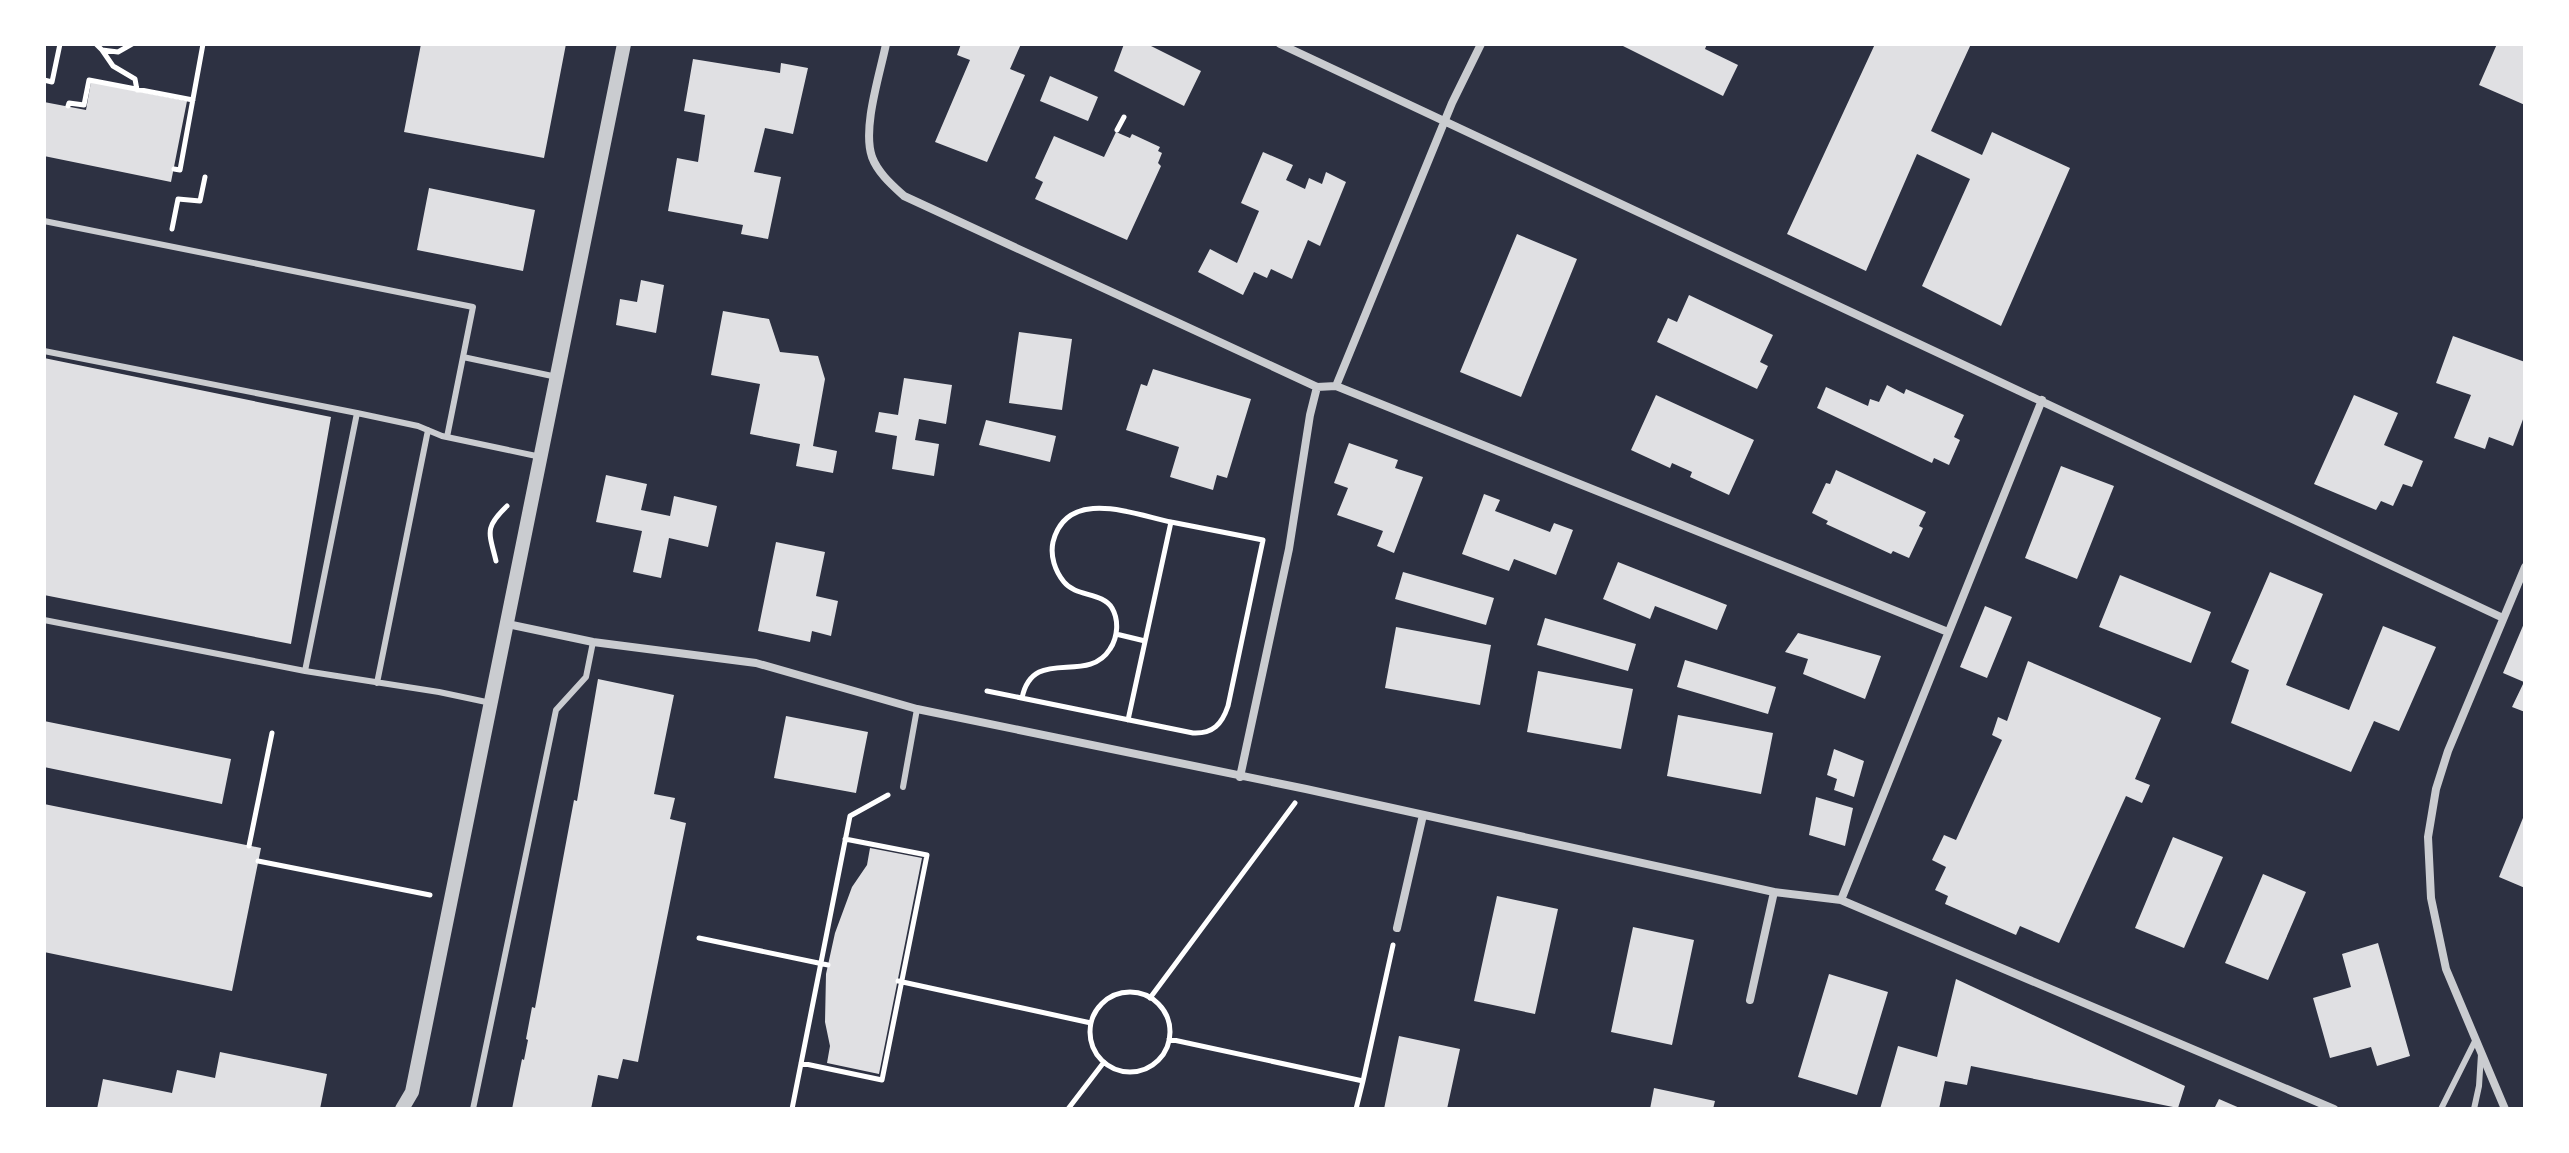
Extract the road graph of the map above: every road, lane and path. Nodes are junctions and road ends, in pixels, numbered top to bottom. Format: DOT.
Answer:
graph roads {
  1 [pos="60,44"];
  2 [pos="96,44"];
  3 [pos="132,44"];
  4 [pos="203,44"];
  5 [pos="624,44"];
  6 [pos="886,44"];
  7 [pos="1280,44"];
  8 [pos="1481,44"];
  9 [pos="102,50"];
  10 [pos="44,80"];
  11 [pos="137,90"];
  12 [pos="193,100"];
  13 [pos="68,106"];
  14 [pos="1124,117"];
  15 [pos="1445,122"];
  16 [pos="1117,130"];
  17 [pos="174,169"];
  18 [pos="205,177"];
  19 [pos="44,221"];
  20 [pos="168,245"];
  21 [pos="44,351"];
  22 [pos="463,357"];
  23 [pos="557,377"];
  24 [pos="1336,386"];
  25 [pos="1317,387"];
  26 [pos="2042,400"];
  27 [pos="357,413"];
  28 [pos="428,430"];
  29 [pos="447,437"];
  30 [pos="541,457"];
  31 [pos="1171,522"];
  32 [pos="2525,567"];
  33 [pos="2503,618"];
  34 [pos="44,620"];
  35 [pos="507,624"];
  36 [pos="1948,632"];
  37 [pos="1116,634"];
  38 [pos="1145,641"];
  39 [pos="593,642"];
  40 [pos="305,671"];
  41 [pos="377,683"];
  42 [pos="987,691"];
  43 [pos="1022,698"];
  44 [pos="491,703"];
  45 [pos="917,709"];
  46 [pos="1128,720"];
  47 [pos="272,733"];
  48 [pos="1240,777"];
  49 [pos="903,787"];
  50 [pos="1306,789"];
  51 [pos="1423,815"];
  52 [pos="845,839"];
  53 [pos="249,846"];
  54 [pos="258,861"];
  55 [pos="1774,892"];
  56 [pos="431,895"];
  57 [pos="1841,900"];
  58 [pos="1397,928"];
  59 [pos="699,938"];
  60 [pos="820,964"];
  61 [pos="828,965"];
  62 [pos="900,981"];
  63 [pos="1150,998"];
  64 [pos="1750,1000"];
  65 [pos="1091,1023"];
  66 [pos="1169,1039"];
  67 [pos="2475,1041"];
  68 [pos="2481,1054"];
  69 [pos="1104,1062"];
  70 [pos="801,1063"];
  71 [pos="1363,1081"];
  72 [pos="413,1087"];
  73 [pos="402,1109"];
  74 [pos="413,1109"];
  75 [pos="473,1109"];
  76 [pos="792,1109"];
  77 [pos="1068,1109"];
  78 [pos="1356,1109"];
  79 [pos="2334,1109"];
  80 [pos="2441,1109"];
  81 [pos="2474,1109"];
  82 [pos="2505,1109"];
  1 -- 10 [label="path"];
  2 -- 9 [label="path"];
  3 -- 9 [label="path"];
  4 -- 12 [label="path"];
  5 -- 23 [label="street"];
  6 -- 25 [label="street"];
  7 -- 15 [label="street"];
  8 -- 15 [label="street"];
  9 -- 11 [label="path"];
  11 -- 12 [label="path"];
  11 -- 13 [label="path"];
  12 -- 17 [label="path"];
  14 -- 16 [label="path"];
  15 -- 24 [label="street"];
  15 -- 26 [label="street"];
  18 -- 20 [label="path"];
  19 -- 20 [label="lane"];
  20 -- 22 [label="lane"];
  21 -- 27 [label="lane"];
  22 -- 23 [label="lane"];
  22 -- 29 [label="lane"];
  23 -- 30 [label="street"];
  24 -- 25 [label="street"];
  24 -- 36 [label="street"];
  25 -- 48 [label="street"];
  26 -- 33 [label="street"];
  26 -- 36 [label="street"];
  27 -- 28 [label="lane"];
  27 -- 40 [label="lane"];
  28 -- 29 [label="lane"];
  28 -- 41 [label="lane"];
  29 -- 30 [label="lane"];
  30 -- 35 [label="street"];
  31 -- 37 [label="path"];
  31 -- 38 [label="path"];
  31 -- 46 [label="path"];
  32 -- 33 [label="street"];
  33 -- 67 [label="street"];
  34 -- 40 [label="lane"];
  35 -- 39 [label="street"];
  35 -- 44 [label="street"];
  36 -- 57 [label="street"];
  37 -- 38 [label="path"];
  37 -- 43 [label="path"];
  38 -- 46 [label="path"];
  39 -- 45 [label="street"];
  39 -- 75 [label="lane"];
  40 -- 41 [label="lane"];
  41 -- 44 [label="lane"];
  42 -- 43 [label="path"];
  43 -- 46 [label="path"];
  44 -- 72 [label="street"];
  45 -- 48 [label="street"];
  45 -- 49 [label="lane"];
  47 -- 53 [label="path"];
  48 -- 50 [label="street"];
  49 -- 52 [label="path"];
  50 -- 51 [label="street"];
  50 -- 63 [label="path"];
  51 -- 55 [label="street"];
  51 -- 58 [label="street"];
  52 -- 60 [label="path"];
  52 -- 62 [label="path"];
  54 -- 56 [label="path"];
  55 -- 57 [label="street"];
  55 -- 64 [label="street"];
  57 -- 79 [label="street"];
  58 -- 71 [label="path"];
  59 -- 60 [label="path"];
  60 -- 61 [label="path"];
  60 -- 70 [label="path"];
  62 -- 65 [label="path"];
  62 -- 70 [label="path"];
  63 -- 65 [label="path"];
  63 -- 66 [label="path"];
  65 -- 69 [label="path"];
  66 -- 69 [label="path"];
  66 -- 71 [label="path"];
  67 -- 68 [label="street"];
  67 -- 80 [label="lane"];
  68 -- 81 [label="lane"];
  68 -- 82 [label="street"];
  69 -- 77 [label="path"];
  70 -- 76 [label="path"];
  71 -- 78 [label="path"];
  72 -- 73 [label="street"];
  72 -- 74 [label="street"];
}
